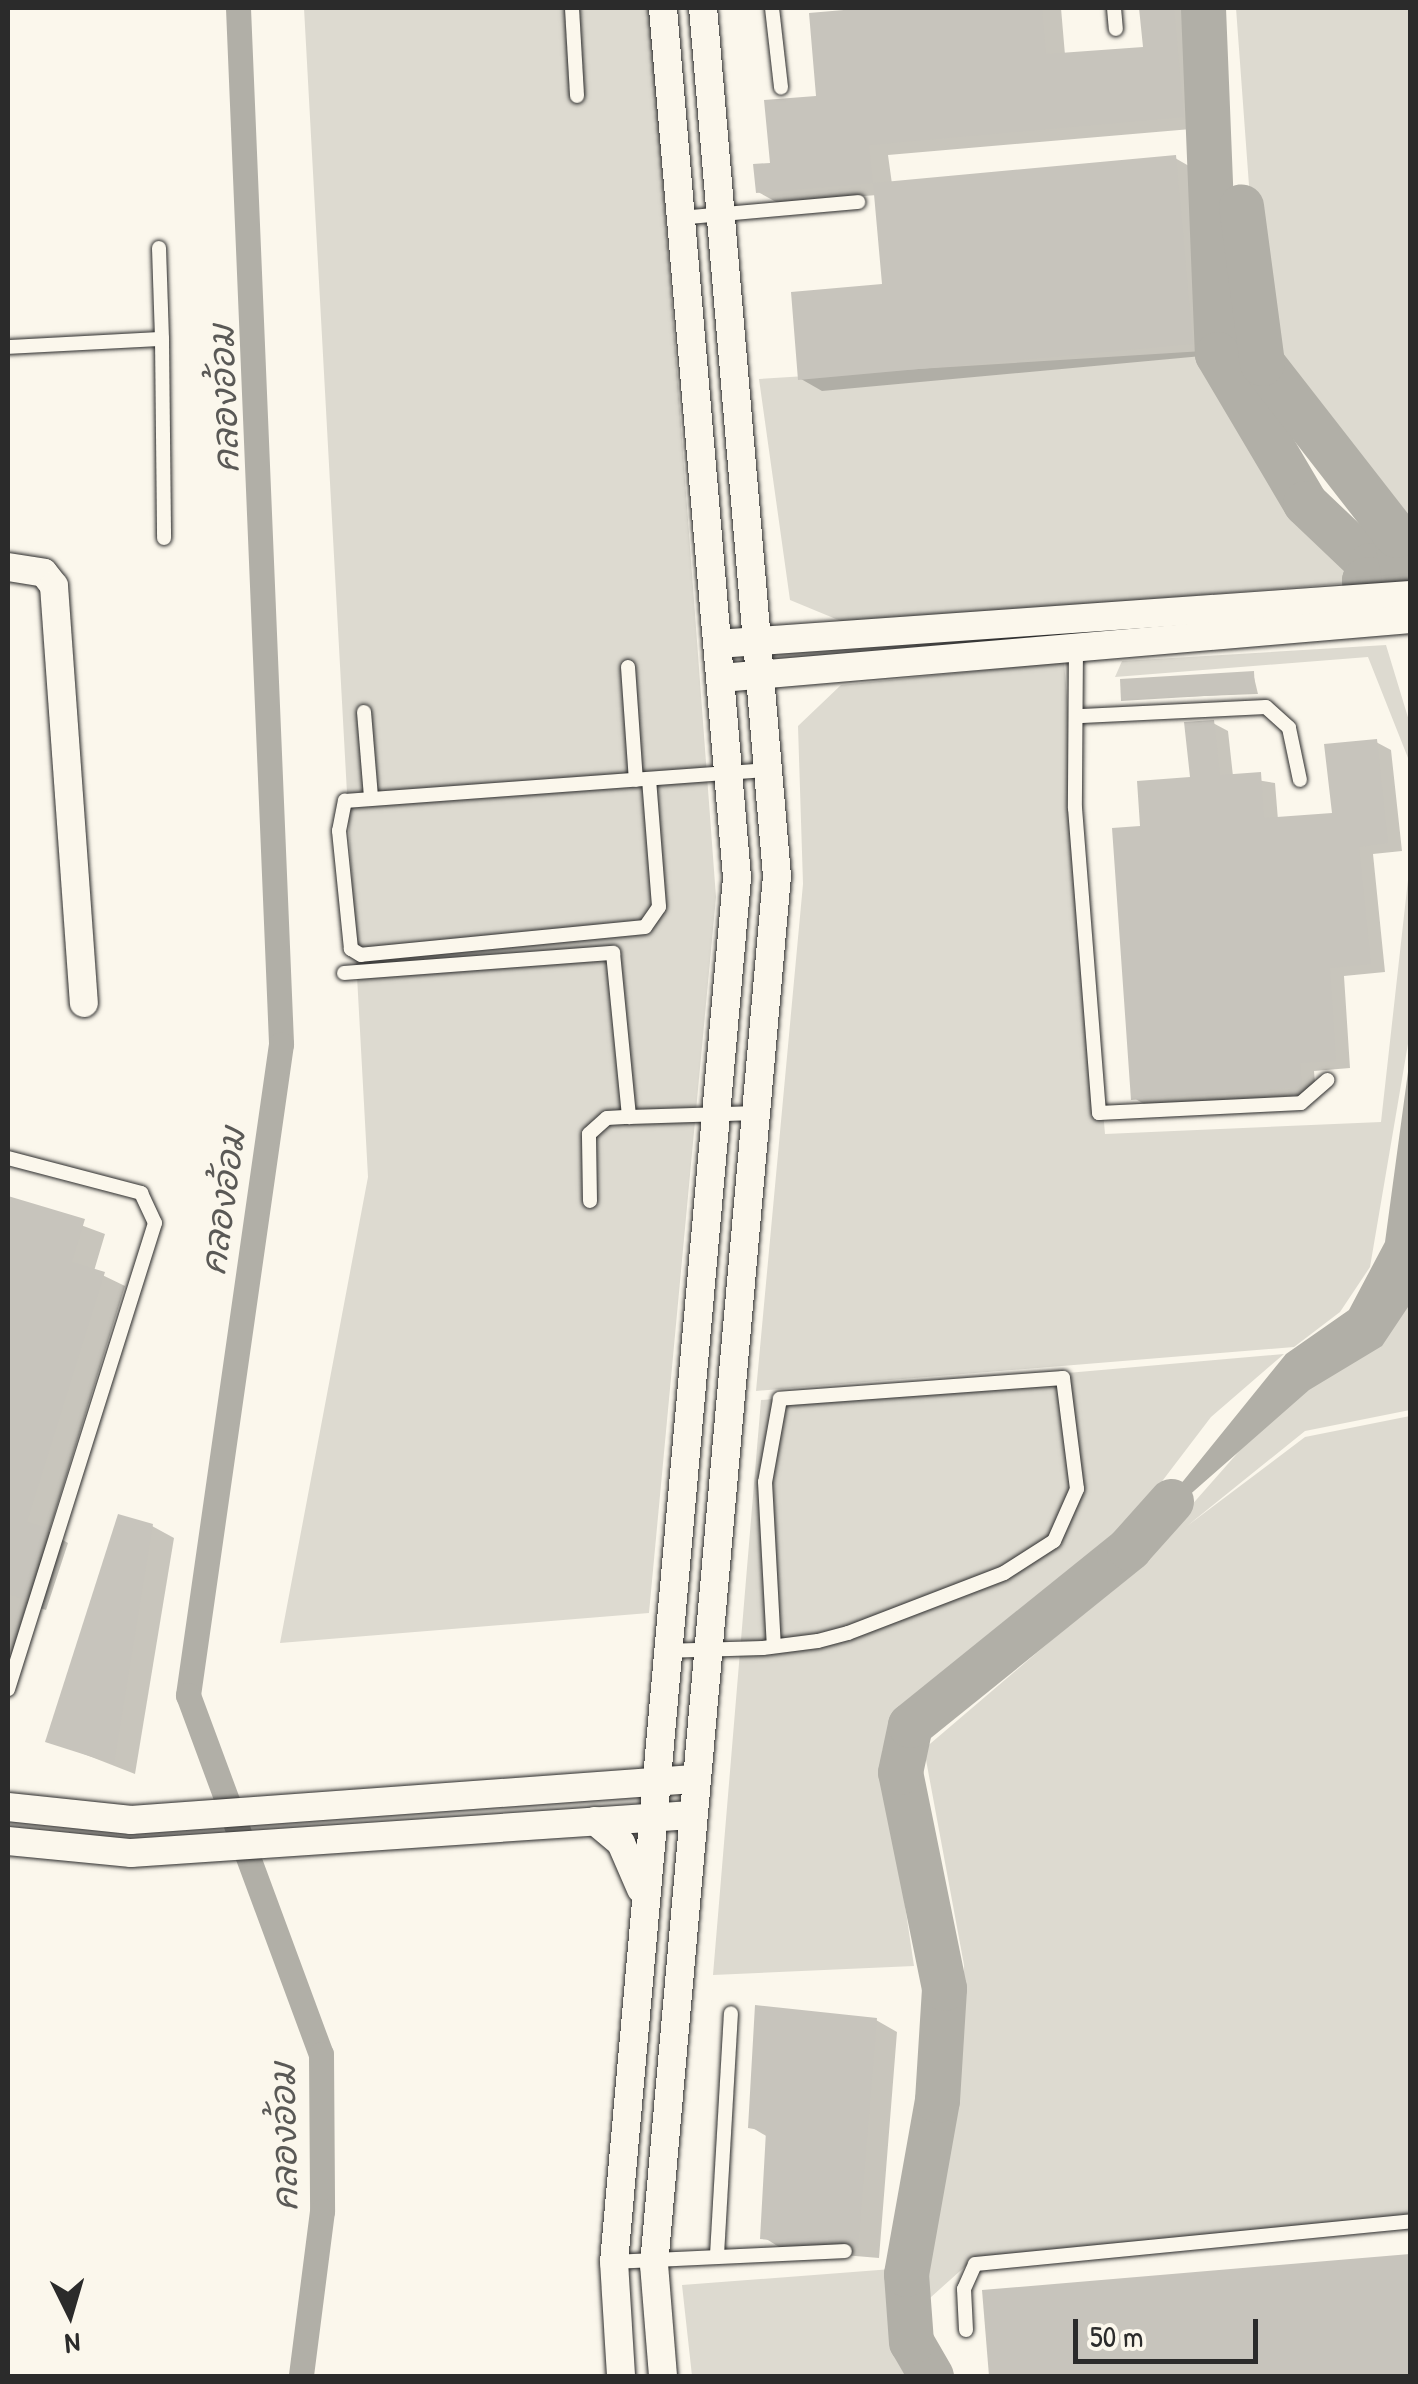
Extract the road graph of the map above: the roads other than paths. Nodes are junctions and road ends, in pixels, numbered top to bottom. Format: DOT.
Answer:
graph roads {
  1 [pos="572,8"];
  2 [pos="662,8"];
  3 [pos="703,8"];
  4 [pos="772,8"];
  5 [pos="1114,8"];
  6 [pos="1116,29"];
  7 [pos="781,87"];
  8 [pos="577,96"];
  9 [pos="858,202"];
  10 [pos="719,214"];
  11 [pos="678,218"];
  12 [pos="159,248"];
  13 [pos="162,339"];
  14 [pos="8,347"];
  15 [pos="164,538"];
  16 [pos="8,567"];
  17 [pos="1410,594"];
  18 [pos="1346,612"];
  19 [pos="1410,619"];
  20 [pos="1075,634"];
  21 [pos="759,641"];
  22 [pos="717,644"];
  23 [pos="628,667"];
  24 [pos="761,673"];
  25 [pos="721,678"];
  26 [pos="364,712"];
  27 [pos="1082,716"];
  28 [pos="769,770"];
  29 [pos="729,774"];
  30 [pos="643,779"];
  31 [pos="1300,780"];
  32 [pos="371,798"];
  33 [pos="344,973"];
  34 [pos="84,1003"];
  35 [pos="1327,1080"];
  36 [pos="756,1113"];
  37 [pos="716,1114"];
  38 [pos="629,1116"];
  39 [pos="8,1158"];
  40 [pos="590,1200"];
  41 [pos="774,1646"];
  42 [pos="703,1650"];
  43 [pos="663,1651"];
  44 [pos="8,1689"];
  45 [pos="658,1725"];
  46 [pos="694,1778"];
  47 [pos="654,1783"];
  48 [pos="592,1788"];
  49 [pos="8,1807"];
  50 [pos="692,1815"];
  51 [pos="651,1818"];
  52 [pos="595,1821"];
  53 [pos="8,1841"];
  54 [pos="644,1900"];
  55 [pos="731,2013"];
  56 [pos="1410,2221"];
  57 [pos="845,2251"];
  58 [pos="717,2256"];
  59 [pos="614,2262"];
  60 [pos="654,2265"];
  61 [pos="966,2330"];
  62 [pos="621,2376"];
  63 [pos="662,2376"];
  1 -- 8 [label="lane"];
  2 -- 11 [label="street"];
  3 -- 10 [label="street"];
  4 -- 7 [label="lane"];
  5 -- 6 [label="lane"];
  9 -- 10 [label="lane"];
  10 -- 11 [label="lane"];
  10 -- 21 [label="street"];
  11 -- 22 [label="street"];
  12 -- 13 [label="lane"];
  13 -- 14 [label="lane"];
  13 -- 15 [label="lane"];
  16 -- 34 [label="street"];
  17 -- 18 [label="street"];
  18 -- 19 [label="street"];
  18 -- 20 [label="street"];
  20 -- 21 [label="street"];
  20 -- 24 [label="street"];
  20 -- 27 [label="lane"];
  21 -- 22 [label="street"];
  21 -- 24 [label="street"];
  22 -- 25 [label="street"];
  23 -- 30 [label="lane"];
  24 -- 25 [label="street"];
  24 -- 28 [label="street"];
  25 -- 29 [label="street"];
  26 -- 32 [label="lane"];
  27 -- 31 [label="lane"];
  27 -- 35 [label="lane"];
  28 -- 29 [label="lane"];
  28 -- 36 [label="street"];
  29 -- 30 [label="lane"];
  29 -- 37 [label="street"];
  30 -- 32 [label="lane"];
  30 -- 32 [label="lane"];
  33 -- 38 [label="lane"];
  36 -- 37 [label="lane"];
  36 -- 42 [label="street"];
  37 -- 38 [label="lane"];
  37 -- 43 [label="street"];
  38 -- 40 [label="lane"];
  39 -- 44 [label="lane"];
  41 -- 41 [label="lane"];
  41 -- 42 [label="lane"];
  42 -- 43 [label="lane"];
  42 -- 46 [label="street"];
  43 -- 45 [label="street"];
  45 -- 47 [label="street"];
  45 -- 48 [label="street"];
  46 -- 47 [label="street"];
  46 -- 50 [label="street"];
  47 -- 48 [label="street"];
  47 -- 51 [label="street"];
  48 -- 49 [label="street"];
  50 -- 51 [label="street"];
  50 -- 60 [label="street"];
  51 -- 52 [label="street"];
  51 -- 54 [label="street"];
  52 -- 53 [label="street"];
  52 -- 54 [label="street"];
  54 -- 59 [label="street"];
  55 -- 58 [label="lane"];
  56 -- 61 [label="lane"];
  57 -- 58 [label="lane"];
  58 -- 60 [label="lane"];
  59 -- 60 [label="lane"];
  59 -- 62 [label="street"];
  60 -- 63 [label="street"];
}
